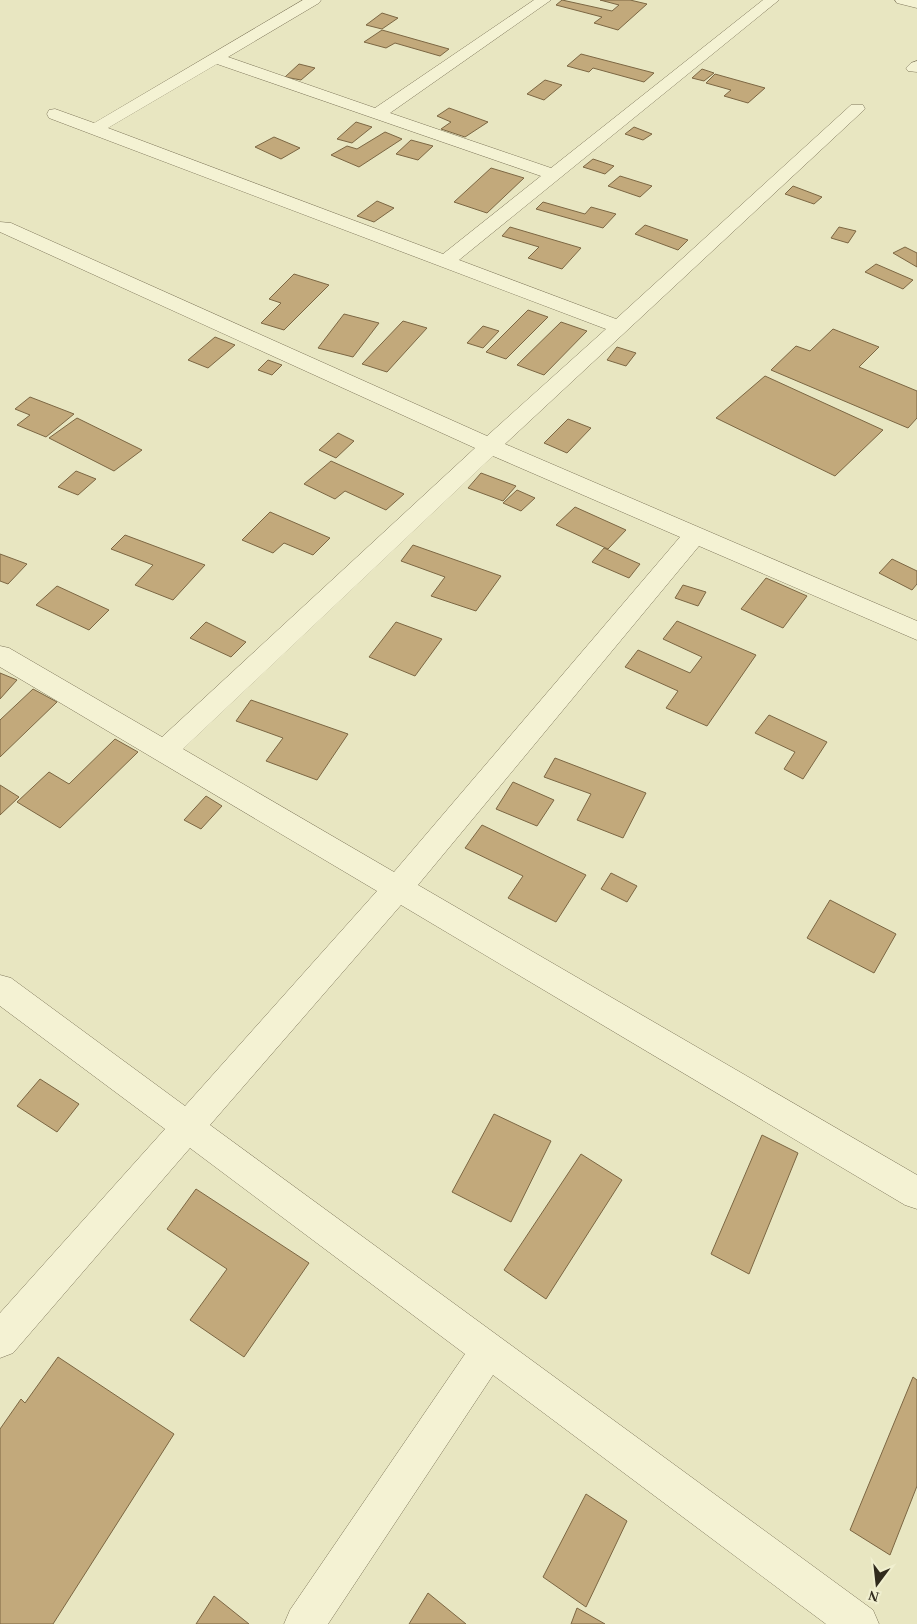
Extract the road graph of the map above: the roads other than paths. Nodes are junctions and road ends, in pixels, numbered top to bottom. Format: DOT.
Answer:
graph roads {
  1 [pos="314,0"];
  2 [pos="544,0"];
  3 [pos="772,0"];
  4 [pos="902,0"];
  5 [pos="917,4"];
  6 [pos="215,58"];
  7 [pos="857,109"];
  8 [pos="55,114"];
  9 [pos="377,114"];
  10 [pos="95,129"];
  11 [pos="554,175"];
  12 [pos="4,226"];
  13 [pos="445,262"];
  14 [pos="619,327"];
  15 [pos="490,446"];
  16 [pos="696,535"];
  17 [pos="917,631"];
  18 [pos="0,655"];
  19 [pos="165,750"];
  20 [pos="398,888"];
  21 [pos="0,988"];
  22 [pos="187,1127"];
  23 [pos="917,1193"];
  24 [pos="0,1340"];
  25 [pos="489,1350"];
  26 [pos="846,1620"];
  27 [pos="304,1624"];
  1 -- 6 [label="street"];
  2 -- 9 [label="street"];
  3 -- 11 [label="street"];
  4 -- 5 [label="street"];
  6 -- 9 [label="street"];
  6 -- 10 [label="street"];
  7 -- 14 [label="street"];
  8 -- 10 [label="street"];
  9 -- 11 [label="street"];
  10 -- 13 [label="street"];
  11 -- 13 [label="street"];
  12 -- 15 [label="street"];
  13 -- 14 [label="street"];
  14 -- 15 [label="street"];
  15 -- 16 [label="street"];
  15 -- 19 [label="street"];
  16 -- 17 [label="street"];
  16 -- 20 [label="street"];
  18 -- 19 [label="street"];
  19 -- 20 [label="street"];
  20 -- 22 [label="street"];
  20 -- 23 [label="street"];
  21 -- 22 [label="street"];
  22 -- 24 [label="street"];
  22 -- 25 [label="street"];
  25 -- 26 [label="street"];
  25 -- 27 [label="street"];
}
